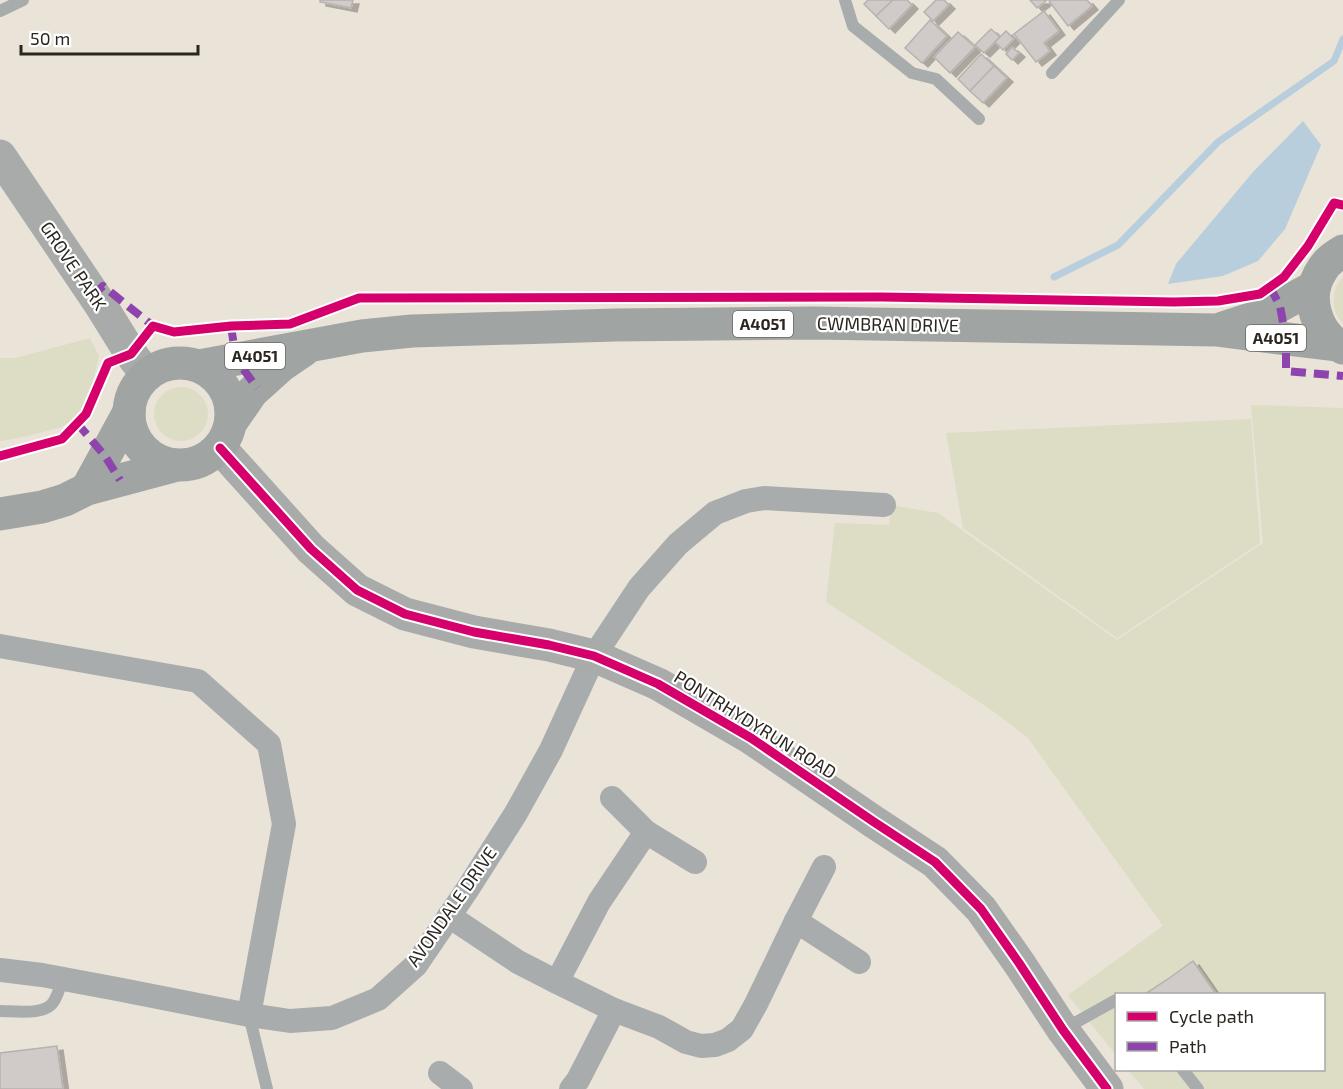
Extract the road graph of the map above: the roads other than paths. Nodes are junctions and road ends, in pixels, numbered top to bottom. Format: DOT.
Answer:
graph roads {
  1 [pos="23,0"];
  2 [pos="845,0"];
  3 [pos="1119,0"];
  4 [pos="0,11"];
  5 [pos="1052,73"];
  6 [pos="979,119"];
  7 [pos="0,156"];
  8 [pos="1339,247"];
  9 [pos="1314,287"];
  10 [pos="1216,330"];
  11 [pos="311,346"];
  12 [pos="1340,346"];
  13 [pos="199,366"];
  14 [pos="147,375"];
  15 [pos="129,412"];
  16 [pos="226,435"];
  17 [pos="173,466"];
  18 [pos="87,489"];
  19 [pos="884,505"];
  20 [pos="0,514"];
  21 [pos="0,646"];
  22 [pos="594,657"];
  23 [pos="612,798"];
  24 [pos="646,832"];
  25 [pos="694,862"];
  26 [pos="824,867"];
  27 [pos="449,916"];
  28 [pos="796,921"];
  29 [pos="859,962"];
  30 [pos="0,970"];
  31 [pos="63,979"];
  32 [pos="556,982"];
  33 [pos="1115,1001"];
  34 [pos="614,1010"];
  35 [pos="0,1011"];
  36 [pos="249,1015"];
  37 [pos="1063,1030"];
  38 [pos="1184,1071"];
  39 [pos="440,1073"];
  40 [pos="267,1089"];
  41 [pos="461,1089"];
  42 [pos="571,1089"];
  43 [pos="1107,1089"];
  44 [pos="1198,1089"];
  1 -- 4 [label="lane"];
  2 -- 6 [label="lane"];
  3 -- 5 [label="lane"];
  7 -- 14 [label="street, GROVE PARK"];
  8 -- 9 [label="main road"];
  9 -- 10 [label="main road, CWMBRAN DRIVE / A4051"];
  9 -- 12 [label="main road, CWMBRAN DRIVE / A4051"];
  10 -- 11 [label="main road, CWMBRAN DRIVE / A4051"];
  10 -- 12 [label="main road, CWMBRAN DRIVE / A4051"];
  11 -- 13 [label="main road, A4051"];
  11 -- 16 [label="main road, A4051"];
  13 -- 14 [label="main road"];
  13 -- 16 [label="main road"];
  14 -- 15 [label="main road"];
  15 -- 17 [label="main road"];
  15 -- 18 [label="main road"];
  16 -- 17 [label="main road"];
  16 -- 22 [label="street, PONTRHYDYRUN ROAD"];
  17 -- 18 [label="main road"];
  18 -- 20 [label="main road"];
  19 -- 22 [label="street, AVONDALE DRIVE"];
  21 -- 36 [label="street"];
  22 -- 27 [label="street, AVONDALE DRIVE"];
  22 -- 37 [label="street, PONTRHYDYRUN ROAD"];
  23 -- 24 [label="street"];
  24 -- 25 [label="street"];
  24 -- 32 [label="street"];
  26 -- 28 [label="street"];
  27 -- 32 [label="street"];
  27 -- 36 [label="street, AVONDALE DRIVE"];
  28 -- 29 [label="street"];
  28 -- 34 [label="street"];
  30 -- 31 [label="street, AVONDALE DRIVE"];
  31 -- 35 [label="lane"];
  31 -- 36 [label="street, AVONDALE DRIVE"];
  32 -- 34 [label="street"];
  33 -- 37 [label="lane"];
  34 -- 42 [label="street"];
  36 -- 40 [label="lane"];
  37 -- 43 [label="street, PONTRHYDYRUN ROAD"];
  38 -- 44 [label="lane"];
  39 -- 41 [label="street"];
}
